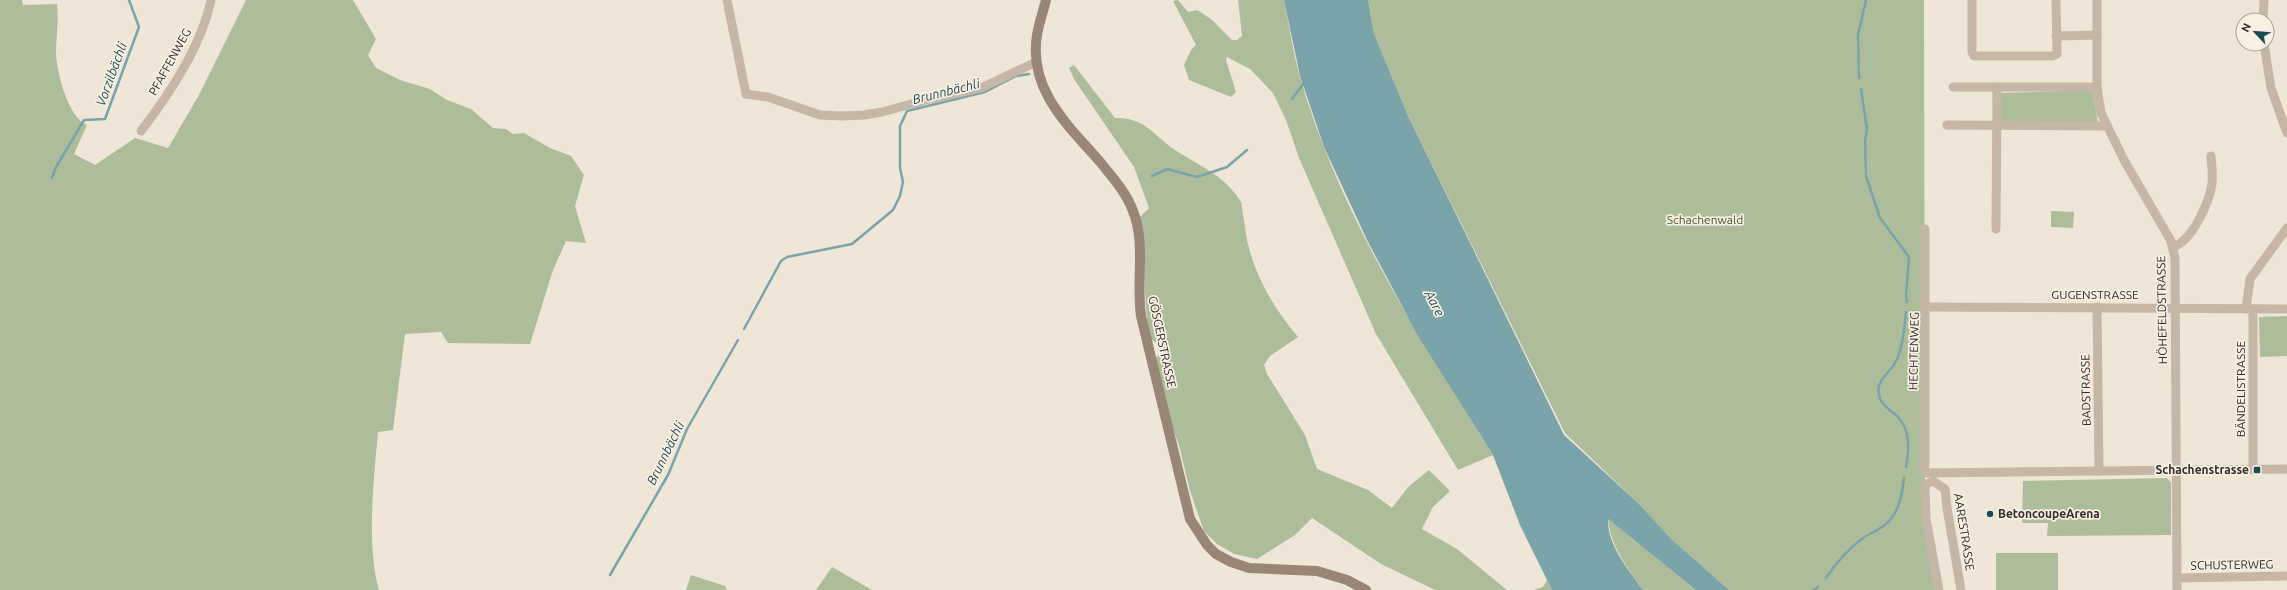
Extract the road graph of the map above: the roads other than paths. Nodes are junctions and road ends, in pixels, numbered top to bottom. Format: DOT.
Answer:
graph roads {
  1 [pos="212,0"];
  2 [pos="727,0"];
  3 [pos="1046,0"];
  4 [pos="1972,0"];
  5 [pos="2056,0"];
  6 [pos="2097,0"];
  7 [pos="2264,0"];
  8 [pos="2264,12"];
  9 [pos="2097,35"];
  10 [pos="2056,36"];
  11 [pos="2265,52"];
  12 [pos="1036,62"];
  13 [pos="1952,87"];
  14 [pos="1997,87"];
  15 [pos="2097,88"];
  16 [pos="1947,125"];
  17 [pos="1997,126"];
  18 [pos="2106,126"];
  19 [pos="141,131"];
  20 [pos="2287,133"];
  21 [pos="2211,156"];
  22 [pos="1996,228"];
  23 [pos="2287,228"];
  24 [pos="1925,229"];
  25 [pos="2173,247"];
  26 [pos="1926,307"];
  27 [pos="2097,308"];
  28 [pos="2175,308"];
  29 [pos="2249,309"];
  30 [pos="2287,309"];
  31 [pos="2287,469"];
  32 [pos="2253,470"];
  33 [pos="2099,471"];
  34 [pos="2176,471"];
  35 [pos="2287,576"];
  36 [pos="2177,578"];
  37 [pos="1366,590"];
  38 [pos="1939,590"];
  39 [pos="1961,590"];
  40 [pos="2177,590"];
  1 -- 19 [label="street, PFAFFENWEG"];
  2 -- 12 [label="street"];
  3 -- 12 [label="main road, GÖSGERSTRASSE"];
  4 -- 10 [label="street"];
  5 -- 10 [label="street"];
  6 -- 9 [label="street, HÖHEFELDSTRASSE"];
  7 -- 8 [label="street"];
  9 -- 10 [label="street"];
  9 -- 15 [label="street, HÖHEFELDSTRASSE"];
  11 -- 20 [label="street"];
  12 -- 37 [label="main road, GÖSGERSTRASSE"];
  13 -- 14 [label="street"];
  14 -- 15 [label="street"];
  14 -- 17 [label="street"];
  15 -- 18 [label="street, HÖHEFELDSTRASSE"];
  16 -- 17 [label="street"];
  17 -- 18 [label="street"];
  17 -- 22 [label="street"];
  18 -- 25 [label="street, HÖHEFELDSTRASSE"];
  21 -- 25 [label="street"];
  23 -- 29 [label="street, BÄNDELISTRASSE"];
  24 -- 26 [label="street, HECHTENWEG"];
  25 -- 28 [label="street, HÖHEFELDSTRASSE"];
  26 -- 27 [label="street, GUGENSTRASSE"];
  26 -- 33 [label="street, HECHTENWEG"];
  27 -- 28 [label="street, GUGENSTRASSE"];
  27 -- 33 [label="street, BADSTRASSE"];
  28 -- 29 [label="street, GUGENSTRASSE"];
  28 -- 34 [label="street, HÖHEFELDSTRASSE"];
  29 -- 30 [label="street, GUGENSTRASSE"];
  29 -- 32 [label="street, BÄNDELISTRASSE"];
  31 -- 32 [label="street"];
  32 -- 34 [label="street"];
  33 -- 34 [label="street"];
  34 -- 36 [label="street, HÖHEFELDSTRASSE"];
  35 -- 36 [label="street, SCHUSTERWEG"];
  36 -- 40 [label="street, HÖHEFELDSTRASSE"];
  38 -- 39 [label="street, AARESTRASSE"];
}
